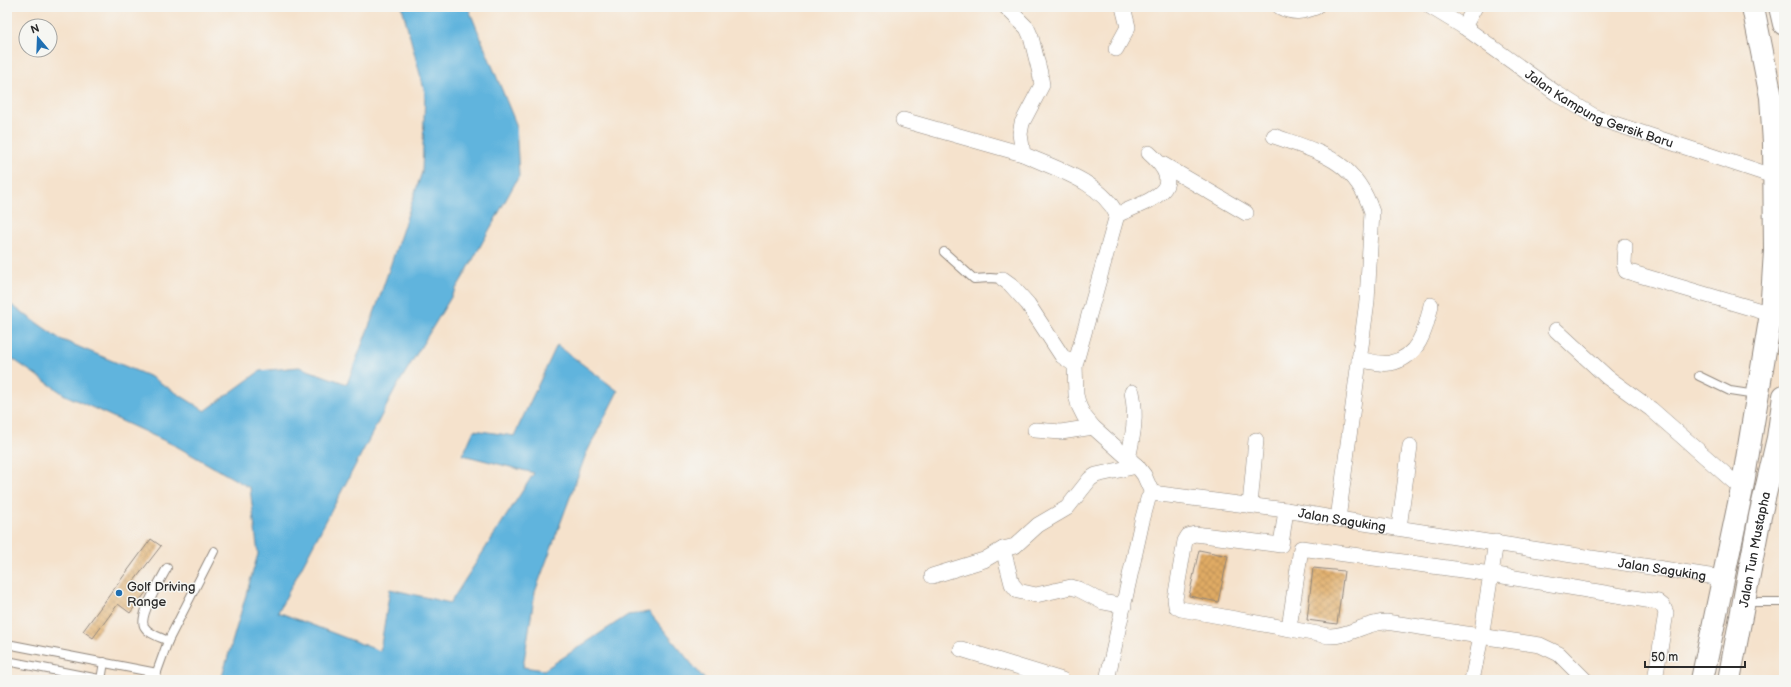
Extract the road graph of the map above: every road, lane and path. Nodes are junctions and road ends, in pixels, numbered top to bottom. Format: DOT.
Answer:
graph roads {
  1 [pos="1006,7"];
  2 [pos="1123,7"];
  3 [pos="1280,7"];
  4 [pos="1316,7"];
  5 [pos="1431,7"];
  6 [pos="1475,7"];
  7 [pos="1753,7"];
  8 [pos="1780,7"];
  9 [pos="1784,24"];
  10 [pos="1464,27"];
  11 [pos="1116,49"];
  12 [pos="904,120"];
  13 [pos="1274,136"];
  14 [pos="1149,153"];
  15 [pos="1023,154"];
  16 [pos="1162,164"];
  17 [pos="1780,178"];
  18 [pos="1246,213"];
  19 [pos="1117,215"];
  20 [pos="1625,246"];
  21 [pos="944,252"];
  22 [pos="1003,279"];
  23 [pos="1431,306"];
  24 [pos="1771,314"];
  25 [pos="1556,330"];
  26 [pos="1359,359"];
  27 [pos="1075,364"];
  28 [pos="1699,376"];
  29 [pos="1132,392"];
  30 [pos="1759,395"];
  31 [pos="1784,396"];
  32 [pos="1093,427"];
  33 [pos="1035,430"];
  34 [pos="1781,439"];
  35 [pos="1256,440"];
  36 [pos="1410,446"];
  37 [pos="1133,463"];
  38 [pos="1742,489"];
  39 [pos="1152,493"];
  40 [pos="1250,505"];
  41 [pos="1286,510"];
  42 [pos="1338,519"];
  43 [pos="1399,528"];
  44 [pos="1496,542"];
  45 [pos="1281,545"];
  46 [pos="1302,548"];
  47 [pos="1003,550"];
  48 [pos="214,551"];
  49 [pos="167,568"];
  50 [pos="1491,574"];
  51 [pos="932,576"];
  52 [pos="1722,578"];
  53 [pos="1744,602"];
  54 [pos="1784,602"];
  55 [pos="1124,606"];
  56 [pos="1289,628"];
  57 [pos="1481,637"];
  58 [pos="168,641"];
  59 [pos="7,644"];
  60 [pos="961,648"];
  61 [pos="7,661"];
  62 [pos="104,662"];
  63 [pos="156,676"];
  64 [pos="102,680"];
  65 [pos="1062,680"];
  66 [pos="1106,680"];
  67 [pos="1472,680"];
  68 [pos="1585,680"];
  69 [pos="1655,680"];
  70 [pos="1702,680"];
  71 [pos="1729,680"];
  1 -- 15 [label="street"];
  2 -- 11 [label="street"];
  3 -- 4 [label="street"];
  5 -- 10 [label="street, Jalan Kampung Gersik Baru"];
  6 -- 10 [label="street"];
  7 -- 17 [label="main road"];
  8 -- 9 [label="main road"];
  10 -- 17 [label="street, Jalan Kampung Gersik Baru"];
  12 -- 15 [label="street"];
  13 -- 26 [label="street"];
  14 -- 16 [label="street"];
  15 -- 19 [label="street"];
  16 -- 18 [label="street"];
  16 -- 19 [label="street"];
  17 -- 24 [label="main road"];
  19 -- 27 [label="street"];
  20 -- 24 [label="street"];
  21 -- 22 [label="lane"];
  22 -- 27 [label="street"];
  23 -- 26 [label="street"];
  24 -- 30 [label="main road"];
  25 -- 38 [label="street"];
  26 -- 42 [label="street"];
  27 -- 32 [label="street"];
  28 -- 30 [label="lane"];
  29 -- 37 [label="street"];
  30 -- 38 [label="main road"];
  31 -- 34 [label="main road, Jalan Tun Mustapha"];
  32 -- 33 [label="street"];
  32 -- 37 [label="street"];
  34 -- 53 [label="main road, Jalan Tun Mustapha"];
  35 -- 40 [label="street"];
  36 -- 43 [label="street"];
  37 -- 39 [label="street"];
  37 -- 47 [label="street"];
  38 -- 52 [label="main road"];
  39 -- 40 [label="street, Jalan Saguking"];
  39 -- 55 [label="street"];
  40 -- 41 [label="street, Jalan Saguking"];
  41 -- 42 [label="street, Jalan Saguking"];
  41 -- 45 [label="street"];
  42 -- 43 [label="street, Jalan Saguking"];
  43 -- 44 [label="street, Jalan Saguking"];
  44 -- 50 [label="street"];
  44 -- 52 [label="street, Jalan Saguking"];
  45 -- 46 [label="street"];
  45 -- 56 [label="street"];
  46 -- 50 [label="street"];
  46 -- 56 [label="street"];
  47 -- 51 [label="street"];
  47 -- 55 [label="street"];
  48 -- 58 [label="lane"];
  49 -- 58 [label="lane"];
  50 -- 57 [label="street"];
  50 -- 69 [label="street"];
  52 -- 70 [label="main road"];
  53 -- 54 [label="lane"];
  53 -- 71 [label="main road, Jalan Tun Mustapha"];
  55 -- 66 [label="street"];
  56 -- 57 [label="street"];
  57 -- 67 [label="street"];
  57 -- 68 [label="street"];
  58 -- 63 [label="lane"];
  59 -- 62 [label="lane"];
  60 -- 65 [label="street"];
  61 -- 64 [label="lane"];
  62 -- 63 [label="lane"];
  62 -- 64 [label="lane"];
}
